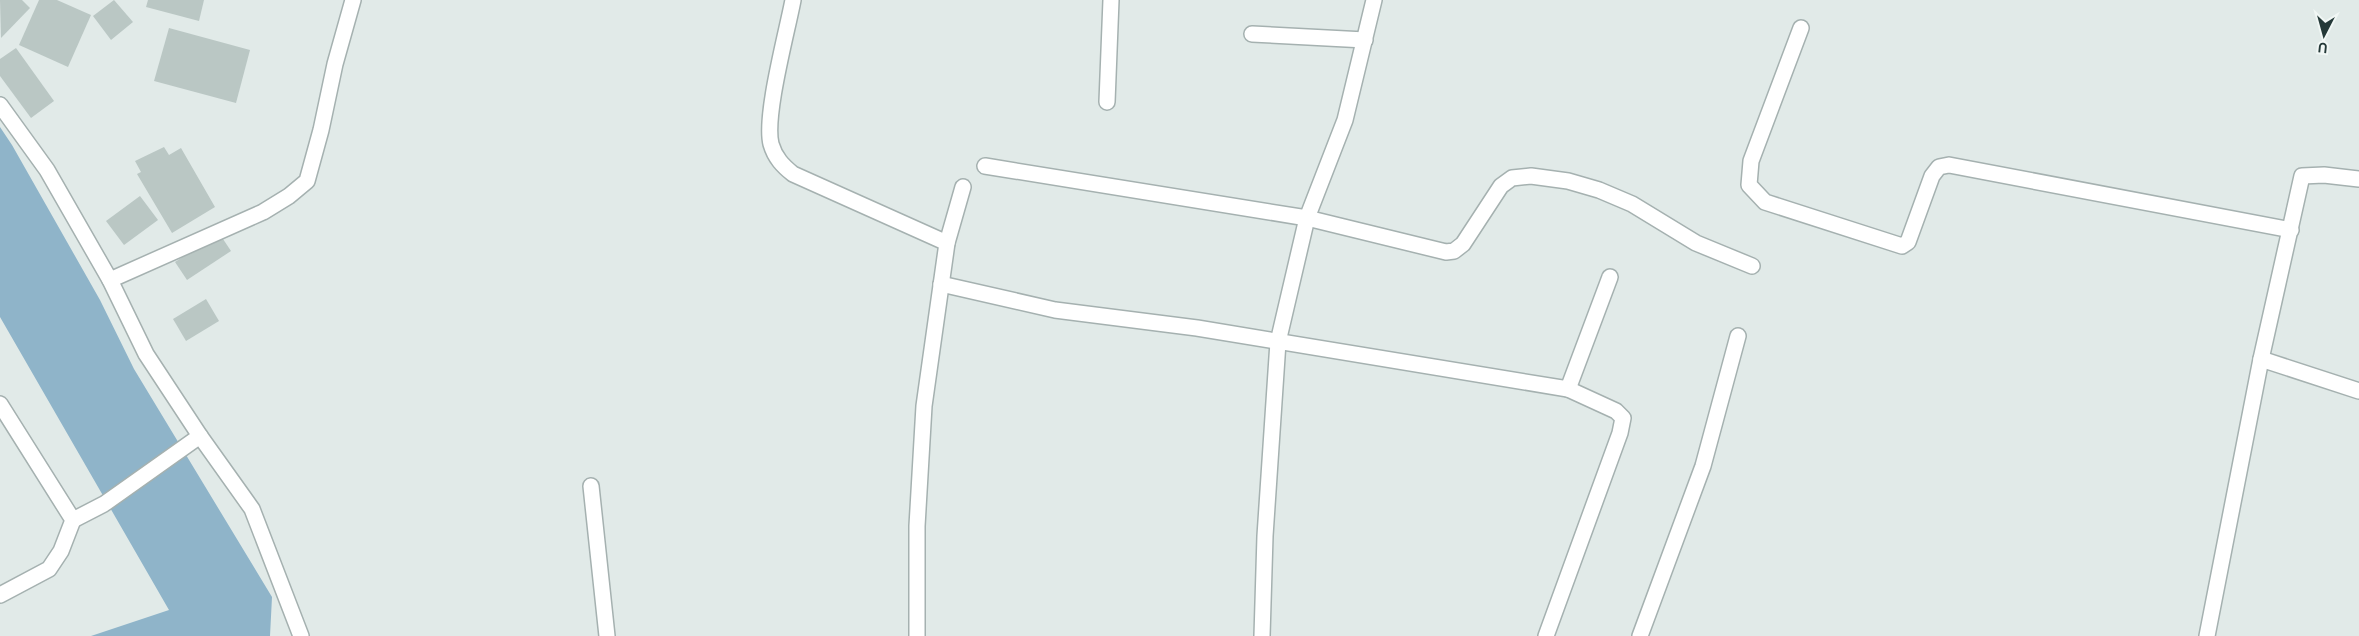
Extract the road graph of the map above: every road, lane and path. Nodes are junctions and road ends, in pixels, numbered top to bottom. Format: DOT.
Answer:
graph roads {
  1 [pos="353,0"];
  2 [pos="793,0"];
  3 [pos="1111,0"];
  4 [pos="1374,0"];
  5 [pos="1801,28"];
  6 [pos="1252,34"];
  7 [pos="1365,40"];
  8 [pos="1107,102"];
  9 [pos="0,105"];
  10 [pos="985,166"];
  11 [pos="2359,179"];
  12 [pos="963,187"];
  13 [pos="1307,218"];
  14 [pos="2291,230"];
  15 [pos="947,243"];
  16 [pos="1752,266"];
  17 [pos="1610,278"];
  18 [pos="110,280"];
  19 [pos="941,284"];
  20 [pos="1738,336"];
  21 [pos="1278,342"];
  22 [pos="2262,359"];
  23 [pos="1568,389"];
  24 [pos="2359,390"];
  25 [pos="0,404"];
  26 [pos="200,436"];
  27 [pos="591,486"];
  28 [pos="73,520"];
  29 [pos="0,595"];
  30 [pos="301,636"];
  31 [pos="607,636"];
  32 [pos="917,636"];
  33 [pos="1262,636"];
  34 [pos="1546,636"];
  35 [pos="1640,636"];
  36 [pos="2206,636"];
  1 -- 18 [label="street"];
  2 -- 15 [label="street"];
  3 -- 8 [label="street"];
  4 -- 7 [label="street"];
  5 -- 14 [label="street"];
  6 -- 7 [label="street"];
  7 -- 13 [label="street"];
  9 -- 18 [label="street"];
  10 -- 13 [label="street"];
  11 -- 14 [label="street"];
  12 -- 15 [label="street"];
  13 -- 16 [label="street"];
  13 -- 21 [label="street"];
  14 -- 22 [label="street"];
  15 -- 19 [label="street"];
  17 -- 23 [label="street"];
  18 -- 26 [label="street"];
  19 -- 21 [label="street"];
  19 -- 32 [label="street"];
  20 -- 35 [label="street"];
  21 -- 23 [label="street"];
  21 -- 33 [label="street"];
  22 -- 24 [label="street"];
  22 -- 36 [label="street"];
  23 -- 34 [label="street"];
  25 -- 28 [label="street"];
  26 -- 28 [label="street"];
  26 -- 30 [label="street"];
  27 -- 31 [label="street"];
  28 -- 29 [label="street"];
}
